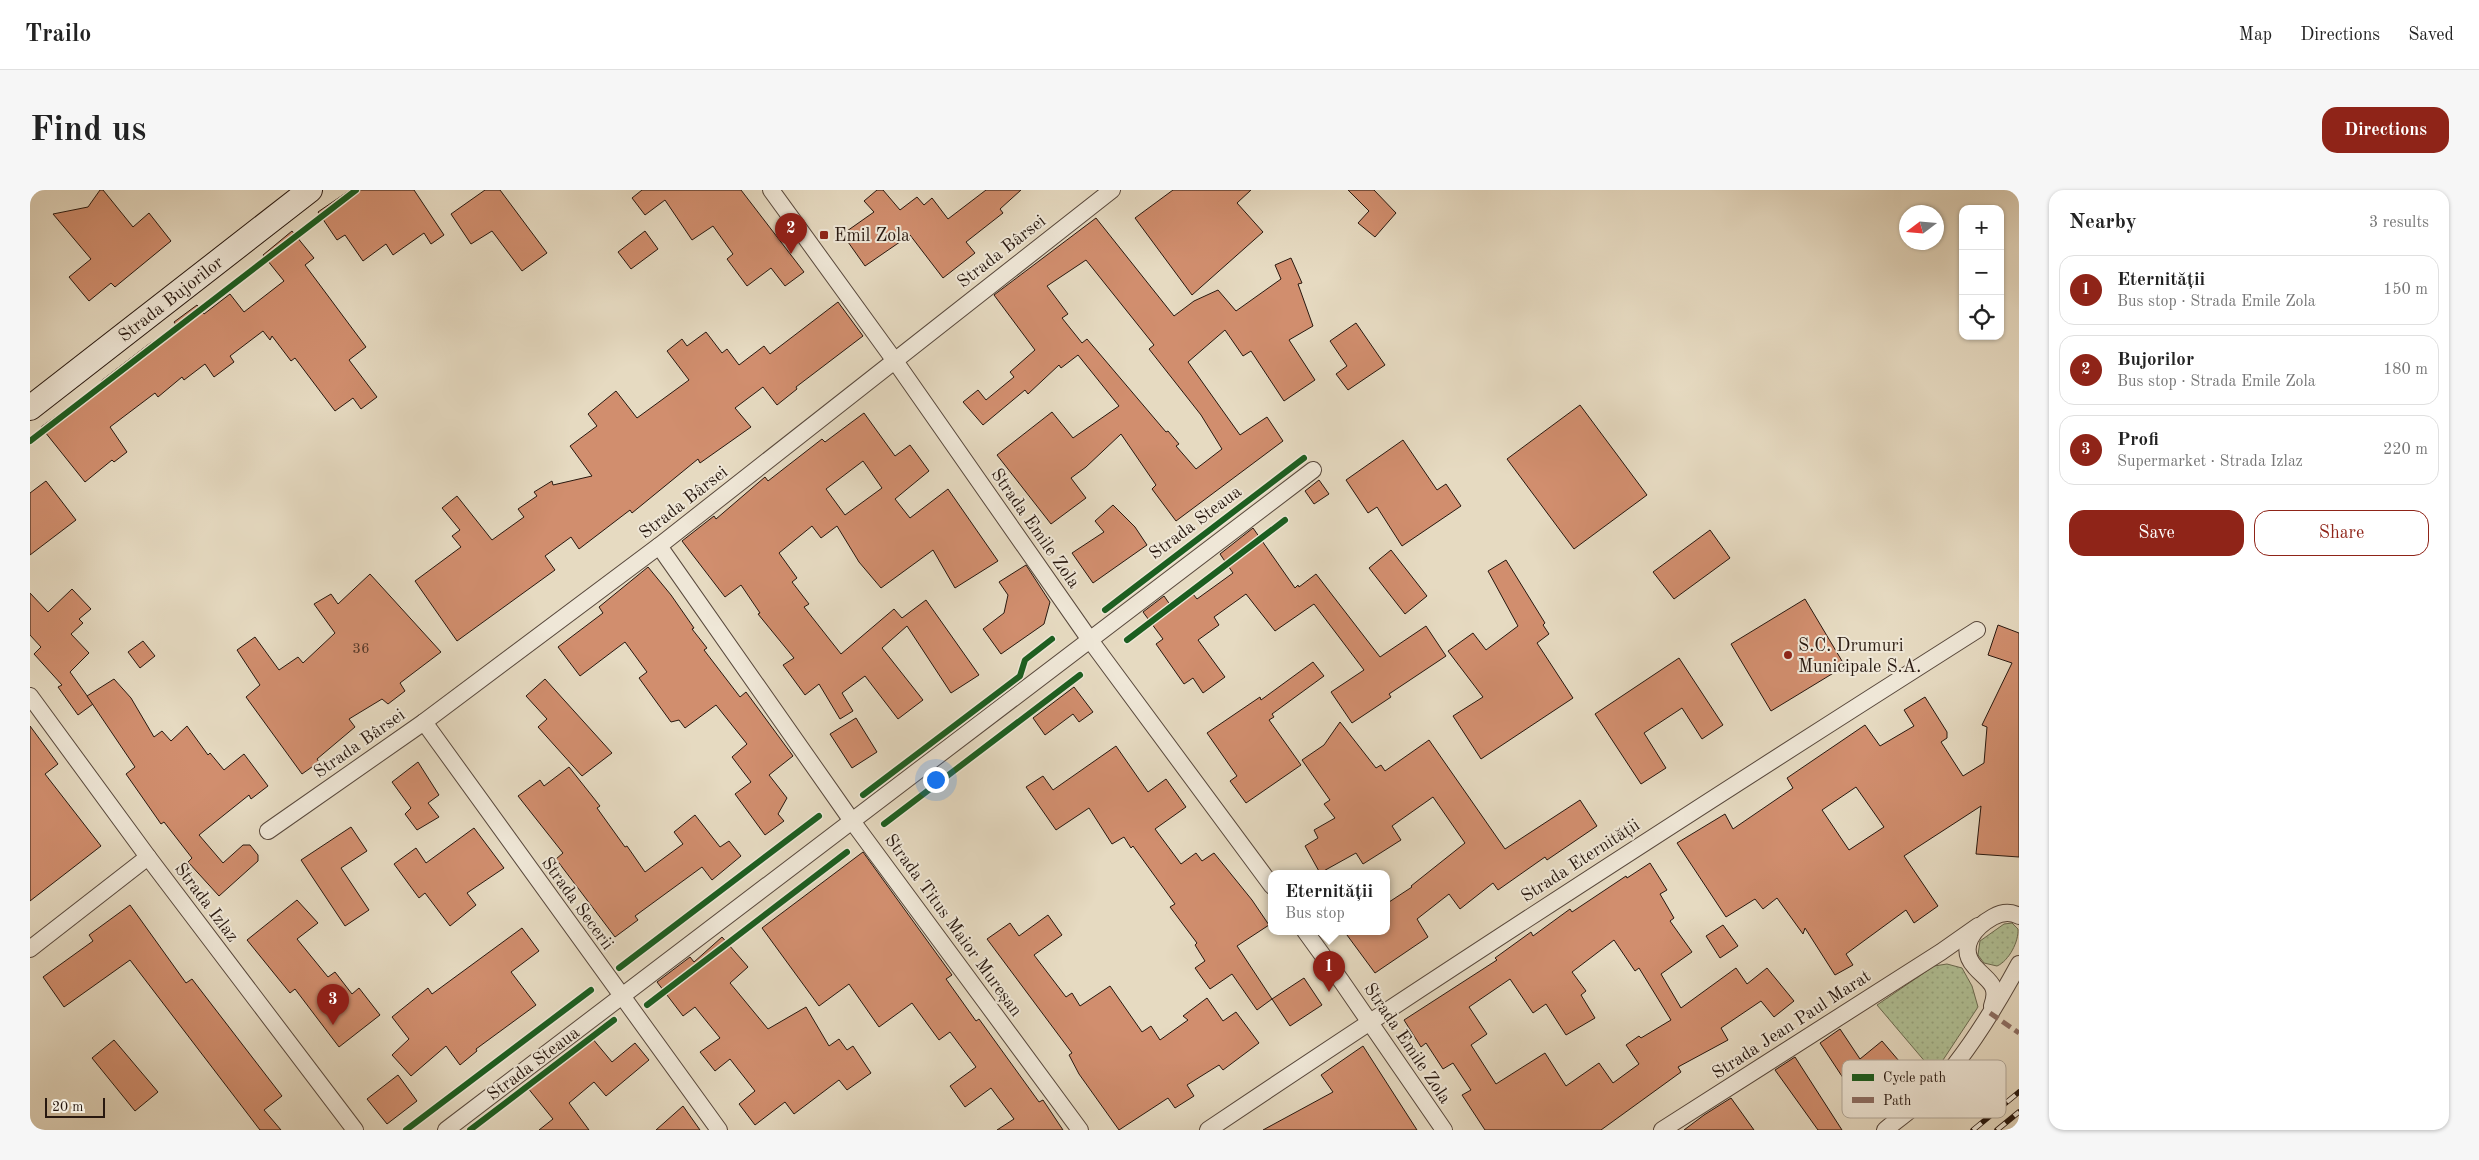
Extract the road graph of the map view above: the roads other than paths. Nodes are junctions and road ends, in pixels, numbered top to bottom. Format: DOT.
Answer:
graph roads {
  1 [pos="310,190"];
  2 [pos="771,190"];
  3 [pos="1112,190"];
  4 [pos="895,361"];
  5 [pos="30,408"];
  6 [pos="1313,470"];
  7 [pos="659,546"];
  8 [pos="1977,630"];
  9 [pos="1090,640"];
  10 [pos="30,696"];
  11 [pos="424,722"];
  12 [pos="852,821"];
  13 [pos="268,831"];
  14 [pos="148,857"];
  15 [pos="1268,881"];
  16 [pos="2019,916"];
  17 [pos="1978,926"];
  18 [pos="1307,935"];
  19 [pos="30,949"];
  20 [pos="1941,952"];
  21 [pos="2019,965"];
  22 [pos="1977,968"];
  23 [pos="621,997"];
  24 [pos="1990,1013"];
  25 [pos="1368,1022"];
  26 [pos="1956,1060"];
  27 [pos="1899,1118"];
  28 [pos="355,1130"];
  29 [pos="446,1130"];
  30 [pos="719,1130"];
  31 [pos="1080,1130"];
  32 [pos="1208,1130"];
  33 [pos="1444,1130"];
  34 [pos="1662,1130"];
  35 [pos="1884,1130"];
  1 -- 5 [label="main road, Strada Bujorilor"];
  2 -- 4 [label="street, Strada Emile Zola"];
  3 -- 4 [label="street, Strada Bârsei"];
  4 -- 7 [label="street, Strada Bârsei"];
  4 -- 9 [label="street, Strada Emile Zola"];
  6 -- 9 [label="street, Strada Steaua"];
  7 -- 11 [label="street, Strada Bârsei"];
  7 -- 12 [label="street, Strada Titus Maior Mureșan"];
  8 -- 25 [label="street, Strada Eternității"];
  9 -- 12 [label="street, Strada Steaua"];
  9 -- 15 [label="street, Strada Emile Zola"];
  10 -- 14 [label="street, Strada Izlaz"];
  11 -- 13 [label="street, Strada Bârsei"];
  11 -- 23 [label="street, Strada Secerii"];
  12 -- 23 [label="street, Strada Steaua"];
  12 -- 31 [label="street, Strada Titus Maior Mureșan"];
  14 -- 19 [label="street"];
  14 -- 28 [label="street, Strada Izlaz"];
  16 -- 17 [label="street, Strada Jean Paul Marat"];
  17 -- 20 [label="street, Strada Jean Paul Marat"];
  17 -- 22 [label="street"];
  18 -- 25 [label="street, Strada Emile Zola"];
  20 -- 22 [label="street"];
  20 -- 34 [label="street, Strada Jean Paul Marat"];
  21 -- 22 [label="street"];
  21 -- 24 [label="street"];
  22 -- 24 [label="street"];
  23 -- 29 [label="street, Strada Steaua"];
  23 -- 30 [label="street, Strada Secerii"];
  24 -- 26 [label="street"];
  25 -- 32 [label="street, Strada Eternității"];
  25 -- 33 [label="street, Strada Emile Zola"];
  27 -- 35 [label="street"];
}
